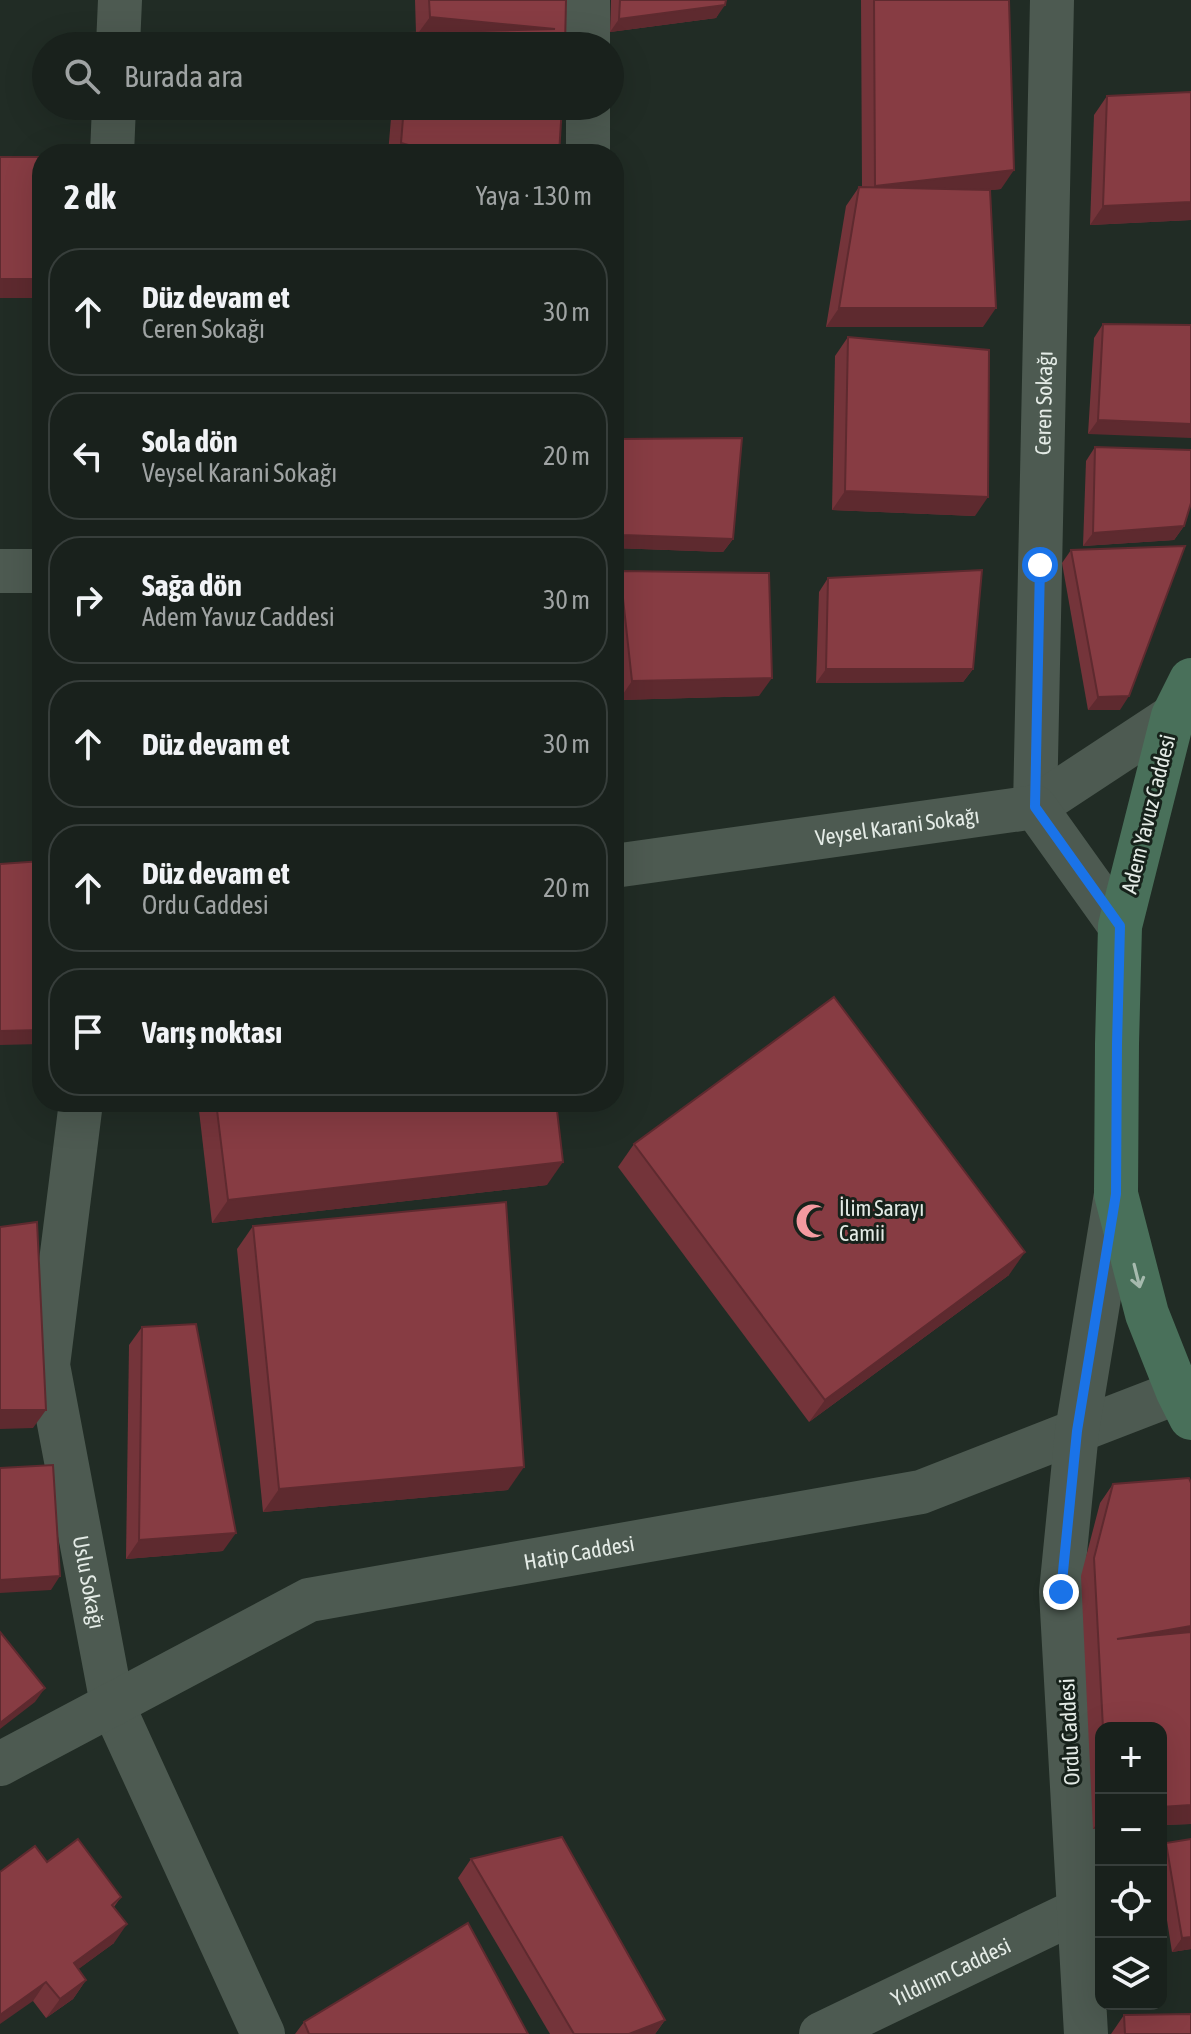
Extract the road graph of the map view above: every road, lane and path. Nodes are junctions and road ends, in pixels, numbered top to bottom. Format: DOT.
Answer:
graph roads {
  1 [pos="120,0"];
  2 [pos="588,0"];
  3 [pos="1052,0"];
  4 [pos="119,32"];
  5 [pos="588,32"];
  6 [pos="113,120"];
  7 [pos="588,120"];
  8 [pos="112,144"];
  9 [pos="588,144"];
  10 [pos="0,571"];
  11 [pos="32,571"];
  12 [pos="1182,698"];
  13 [pos="1035,807"];
  14 [pos="624,865"];
  15 [pos="1120,926"];
  16 [pos="80,1112"];
  17 [pos="1116,1194"];
  18 [pos="1187,1398"];
  19 [pos="1077,1431"];
  20 [pos="112,1704"];
  21 [pos="0,1764"];
  22 [pos="1079,1910"];
  23 [pos="263,2034"];
  24 [pos="821,2034"];
  25 [pos="1086,2034"];
  1 -- 4 [label="street"];
  2 -- 5 [label="street"];
  3 -- 13 [label="street, Ceren Sokağı"];
  6 -- 8 [label="street"];
  7 -- 9 [label="street"];
  10 -- 11 [label="street"];
  12 -- 13 [label="street"];
  12 -- 15 [label="main road, Adem Yavuz Caddesi"];
  13 -- 14 [label="street, Veysel Karani Sokağı"];
  13 -- 15 [label="street"];
  15 -- 17 [label="main road, Adem Yavuz Caddesi"];
  16 -- 20 [label="street, Uslu Sokağı"];
  17 -- 18 [label="main road, Adem Yavuz Caddesi, one-way"];
  17 -- 19 [label="street, Ordu Caddesi"];
  18 -- 19 [label="street, Hatip Caddesi"];
  19 -- 20 [label="street, Hatip Caddesi"];
  19 -- 22 [label="street, Ordu Caddesi"];
  20 -- 21 [label="street, Hatip Caddesi"];
  20 -- 23 [label="street, Uslu Sokağı"];
  22 -- 24 [label="street, Yıldırım Caddesi"];
  22 -- 25 [label="street, Ordu Caddesi"];
}
